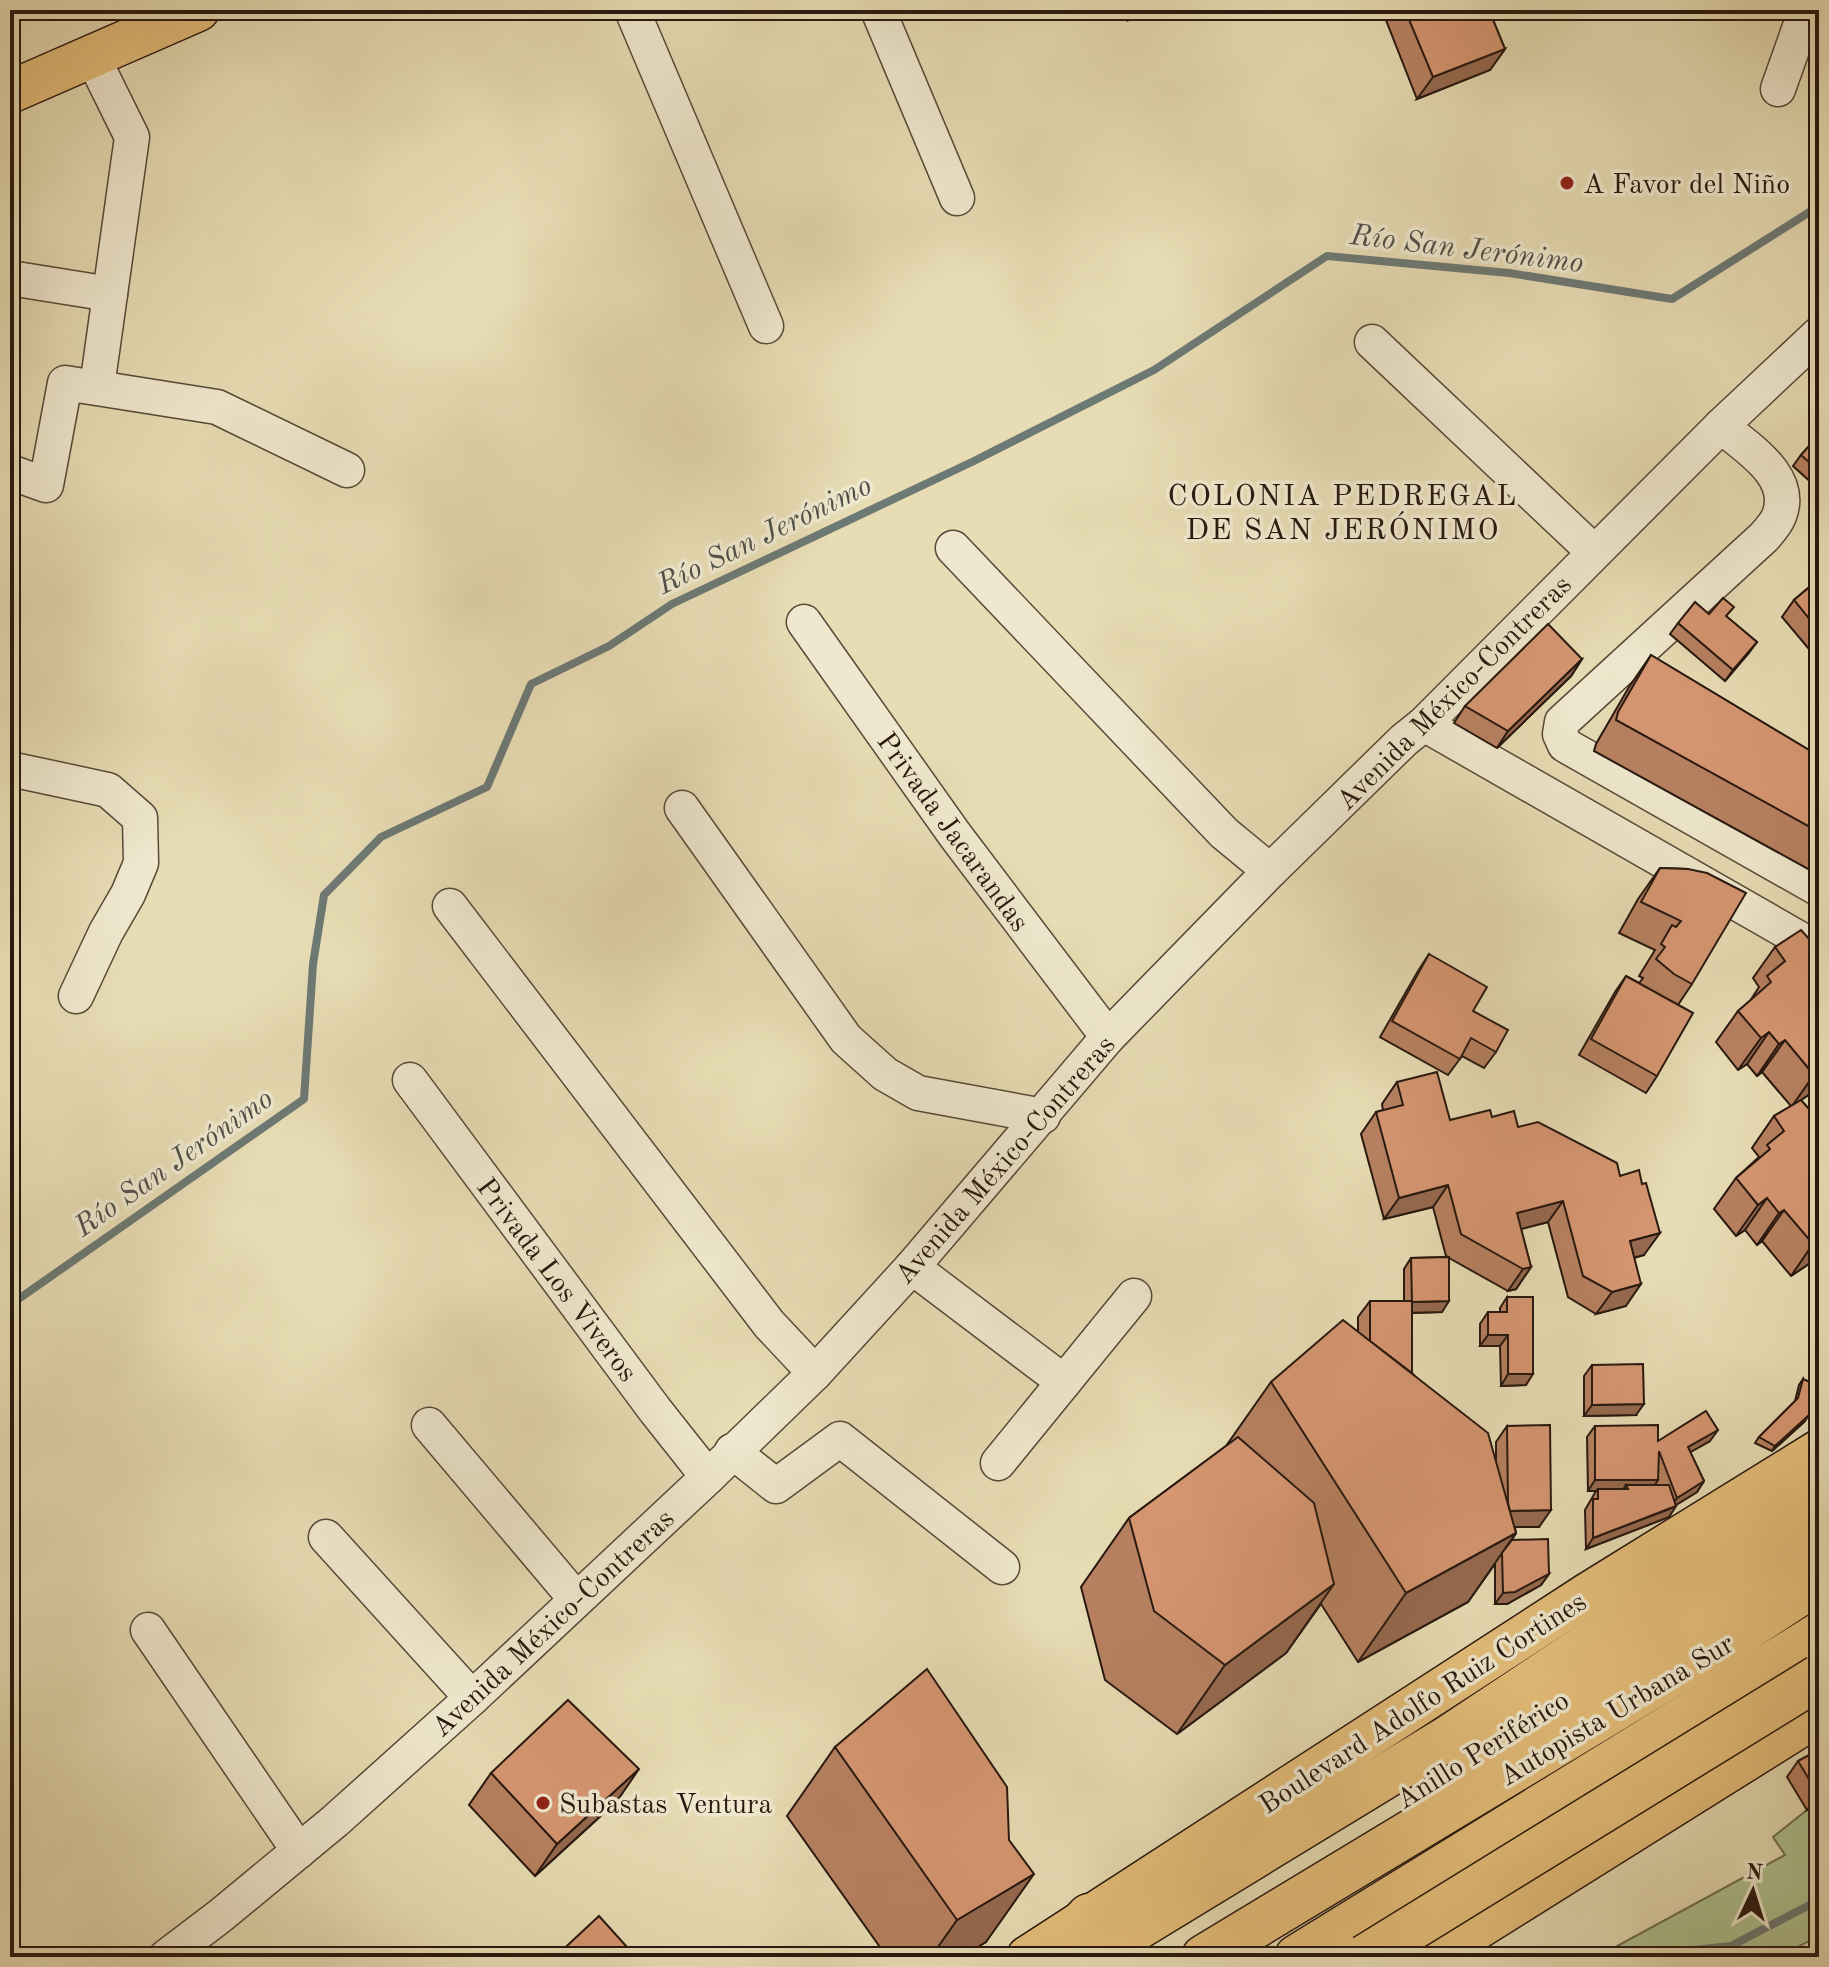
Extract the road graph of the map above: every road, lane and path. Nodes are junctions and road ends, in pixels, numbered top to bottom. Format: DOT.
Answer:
graph roads {
  1 [pos="198,10"];
  2 [pos="632,10"];
  3 [pos="878,10"];
  4 [pos="1806,10"];
  5 [pos="92,56"];
  6 [pos="1778,89"];
  7 [pos="10,92"];
  8 [pos="957,198"];
  9 [pos="10,278"];
  10 [pos="110,294"];
  11 [pos="766,326"];
  12 [pos="1819,334"];
  13 [pos="1372,342"];
  14 [pos="97,387"];
  15 [pos="1721,426"];
  16 [pos="347,470"];
  17 [pos="10,472"];
  18 [pos="953,548"];
  19 [pos="1594,552"];
  20 [pos="804,622"];
  21 [pos="1424,724"];
  22 [pos="10,769"];
  23 [pos="682,808"];
  24 [pos="1270,871"];
  25 [pos="1819,889"];
  26 [pos="450,906"];
  27 [pos="1819,950"];
  28 [pos="76,996"];
  29 [pos="1108,1037"];
  30 [pos="410,1080"];
  31 [pos="1043,1116"];
  32 [pos="912,1267"];
  33 [pos="1134,1296"];
  34 [pos="815,1373"];
  35 [pos="1064,1382"];
  36 [pos="429,1425"];
  37 [pos="732,1451"];
  38 [pos="1819,1451"];
  39 [pos="998,1463"];
  40 [pos="708,1477"];
  41 [pos="1819,1491"];
  42 [pos="326,1537"];
  43 [pos="1819,1537"];
  44 [pos="1002,1567"];
  45 [pos="1819,1581"];
  46 [pos="576,1599"];
  47 [pos="1819,1612"];
  48 [pos="148,1630"];
  49 [pos="1819,1635"];
  50 [pos="1819,1677"];
  51 [pos="472,1698"];
  52 [pos="1819,1714"];
  53 [pos="1500,1832"];
  54 [pos="299,1851"];
  55 [pos="1089,1936"];
  56 [pos="166,1957"];
  57 [pos="1028,1957"];
  58 [pos="1051,1957"];
  59 [pos="1142,1957"];
  60 [pos="1204,1957"];
  61 [pos="1260,1957"];
  62 [pos="1297,1957"];
  63 [pos="1365,1957"];
  64 [pos="1431,1957"];
  1 -- 5 [label="main road"];
  2 -- 11 [label="street"];
  3 -- 8 [label="street"];
  4 -- 6 [label="street"];
  5 -- 7 [label="main road"];
  5 -- 10 [label="street"];
  9 -- 10 [label="street"];
  10 -- 14 [label="street"];
  12 -- 15 [label="street, Avenida México-Contreras"];
  13 -- 19 [label="street"];
  14 -- 16 [label="street"];
  14 -- 17 [label="street"];
  15 -- 19 [label="street, Avenida México-Contreras"];
  15 -- 25 [label="street"];
  18 -- 24 [label="street"];
  19 -- 21 [label="street, Avenida México-Contreras"];
  20 -- 29 [label="street, Privada Jacarandas"];
  21 -- 24 [label="street, Avenida México-Contreras"];
  21 -- 27 [label="street"];
  22 -- 28 [label="street"];
  23 -- 31 [label="street"];
  24 -- 29 [label="street, Avenida México-Contreras"];
  26 -- 34 [label="street"];
  29 -- 31 [label="street, Avenida México-Contreras"];
  30 -- 40 [label="street, Privada Los Viveros"];
  31 -- 32 [label="street, Avenida México-Contreras"];
  32 -- 34 [label="street, Avenida México-Contreras"];
  32 -- 35 [label="street"];
  33 -- 35 [label="street"];
  34 -- 37 [label="street, Avenida México-Contreras"];
  35 -- 39 [label="street"];
  36 -- 46 [label="street"];
  37 -- 40 [label="street, Avenida México-Contreras"];
  37 -- 44 [label="street"];
  38 -- 55 [label="main road, Boulevard Adolfo Ruiz Cortines"];
  40 -- 46 [label="street, Avenida México-Contreras"];
  41 -- 55 [label="highway"];
  42 -- 51 [label="street"];
  43 -- 59 [label="highway, Anillo Periférico"];
  45 -- 60 [label="highway, Autopista Urbana Sur"];
  46 -- 51 [label="street, Avenida México-Contreras"];
  47 -- 61 [label="highway, Autopista Urbana Sur"];
  48 -- 54 [label="street"];
  49 -- 53 [label="highway"];
  50 -- 63 [label="highway, bridge"];
  51 -- 54 [label="street, Avenida México-Contreras"];
  52 -- 64 [label="main road"];
  53 -- 62 [label="highway"];
  53 -- 63 [label="highway"];
  54 -- 56 [label="street, Avenida México-Contreras"];
  55 -- 57 [label="main road, Boulevard Adolfo Ruiz Cortines"];
  55 -- 58 [label="highway"];
}
